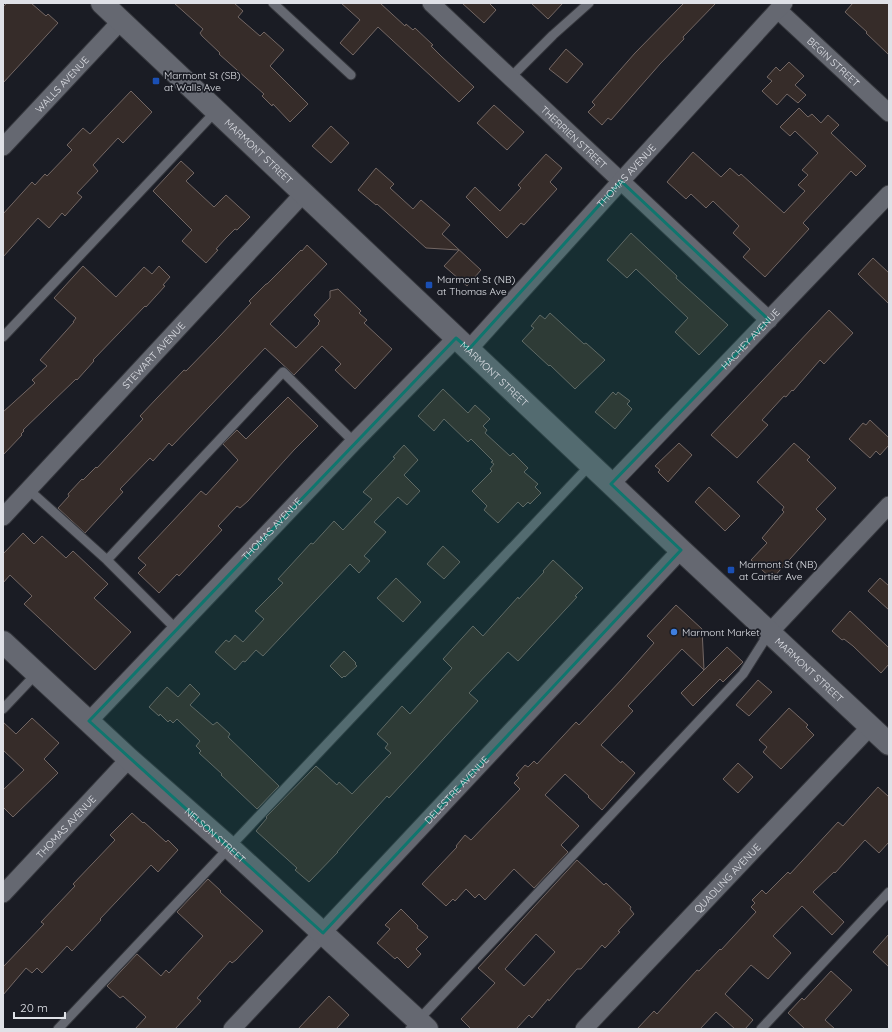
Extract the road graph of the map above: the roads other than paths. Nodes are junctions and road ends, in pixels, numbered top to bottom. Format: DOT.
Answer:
graph roads {
  1 [pos="102,3"];
  2 [pos="273,3"];
  3 [pos="431,3"];
  4 [pos="589,3"];
  5 [pos="781,6"];
  6 [pos="121,21"];
  7 [pos="351,75"];
  8 [pos="511,77"];
  9 [pos="216,111"];
  10 [pos="889,112"];
  11 [pos="3,147"];
  12 [pos="621,181"];
  13 [pos="304,193"];
  14 [pos="889,194"];
  15 [pos="769,320"];
  16 [pos="3,337"];
  17 [pos="462,344"];
  18 [pos="354,442"];
  19 [pos="591,464"];
  20 [pos="611,484"];
  21 [pos="29,490"];
  22 [pos="889,505"];
  23 [pos="3,517"];
  24 [pos="681,550"];
  25 [pos="107,560"];
  26 [pos="176,629"];
  27 [pos="769,633"];
  28 [pos="3,642"];
  29 [pos="37,673"];
  30 [pos="3,710"];
  31 [pos="89,721"];
  32 [pos="870,727"];
  33 [pos="889,744"];
  34 [pos="129,759"];
  35 [pos="230,848"];
  36 [pos="889,892"];
  37 [pos="3,894"];
  38 [pos="322,933"];
  39 [pos="418,1026"];
  40 [pos="58,1029"];
  41 [pos="232,1029"];
  42 [pos="584,1029"];
  43 [pos="760,1029"];
  1 -- 6 [label="main road, MARMONT STREET"];
  2 -- 7 [label="lane"];
  3 -- 8 [label="street, THERRIEN STREET"];
  4 -- 8 [label="lane"];
  5 -- 10 [label="street, BEGIN STREET"];
  5 -- 12 [label="street, THOMAS AVENUE"];
  6 -- 9 [label="main road, MARMONT STREET"];
  6 -- 11 [label="street, WALLS AVENUE"];
  8 -- 12 [label="street, THERRIEN STREET"];
  9 -- 13 [label="main road, MARMONT STREET"];
  9 -- 16 [label="lane"];
  12 -- 15 [label="street, THERRIEN STREET"];
  12 -- 17 [label="street, THOMAS AVENUE"];
  13 -- 17 [label="main road, MARMONT STREET"];
  13 -- 21 [label="street, STEWART AVENUE"];
  14 -- 15 [label="street, HACHEY AVENUE"];
  15 -- 20 [label="street, HACHEY AVENUE"];
  17 -- 18 [label="street, THOMAS AVENUE"];
  17 -- 19 [label="main road, MARMONT STREET"];
  18 -- 25 [label="lane"];
  18 -- 26 [label="street, THOMAS AVENUE"];
  19 -- 20 [label="main road, MARMONT STREET"];
  19 -- 35 [label="lane"];
  20 -- 24 [label="main road, MARMONT STREET"];
  21 -- 23 [label="street, STEWART AVENUE"];
  21 -- 25 [label="lane"];
  22 -- 27 [label="street"];
  24 -- 27 [label="main road, MARMONT STREET"];
  24 -- 38 [label="street, DELESTRE AVENUE"];
  25 -- 26 [label="lane"];
  26 -- 31 [label="street, THOMAS AVENUE"];
  27 -- 32 [label="main road, MARMONT STREET"];
  27 -- 39 [label="lane"];
  28 -- 29 [label="main road, NELSON STREET"];
  29 -- 30 [label="lane"];
  29 -- 31 [label="main road, NELSON STREET"];
  31 -- 34 [label="main road, NELSON STREET"];
  32 -- 33 [label="main road, MARMONT STREET"];
  32 -- 42 [label="street, QUADLING AVENUE"];
  34 -- 35 [label="main road, NELSON STREET"];
  34 -- 37 [label="street, THOMAS AVENUE"];
  35 -- 38 [label="main road, NELSON STREET"];
  35 -- 40 [label="lane"];
  36 -- 43 [label="lane"];
  38 -- 39 [label="main road, NELSON STREET"];
  38 -- 41 [label="street, DELESTRE AVENUE"];
}
